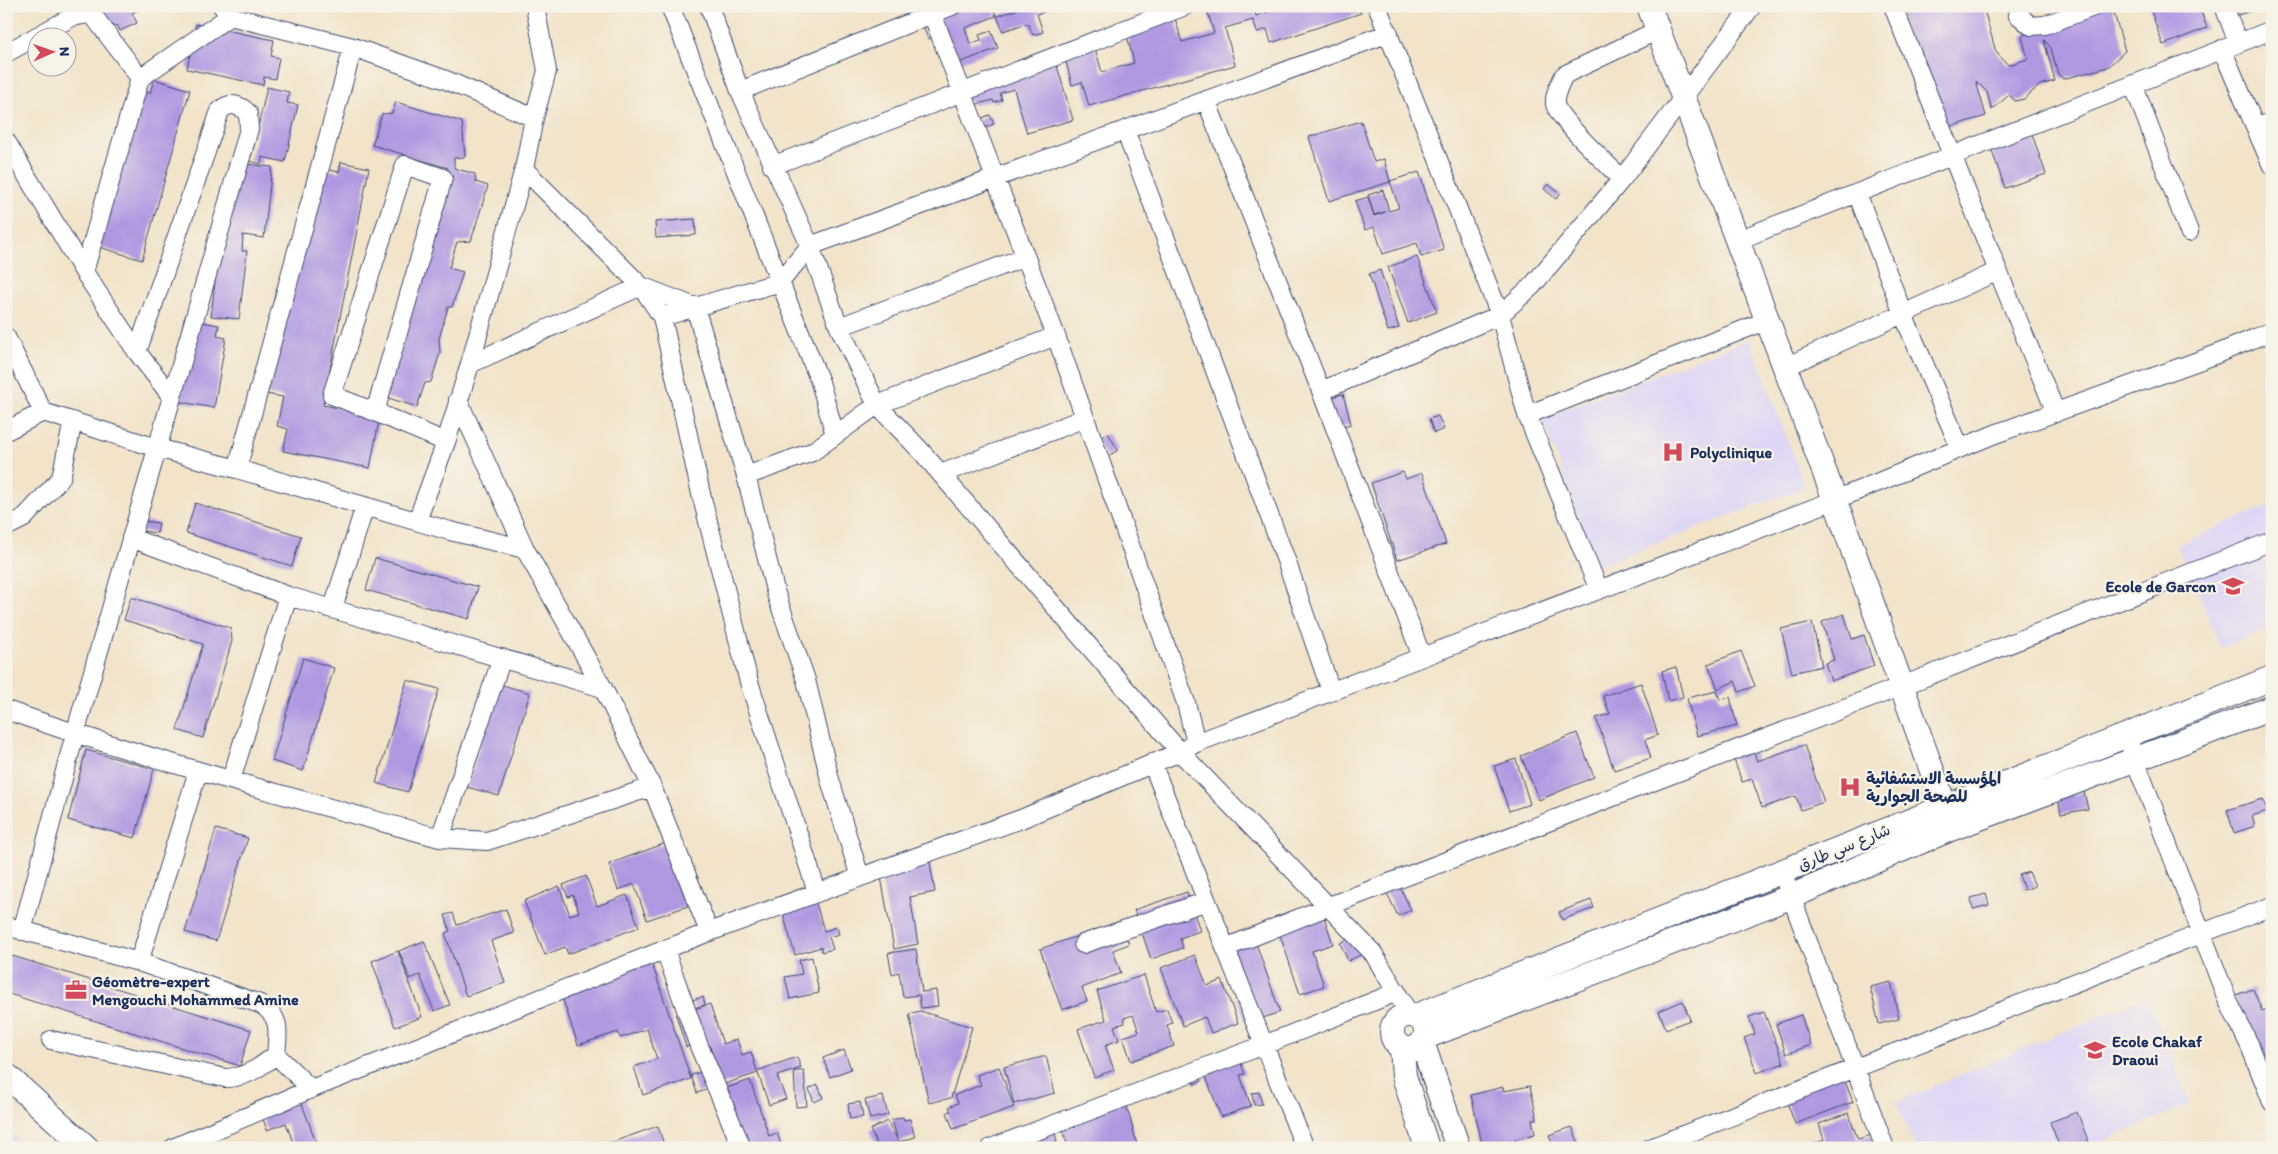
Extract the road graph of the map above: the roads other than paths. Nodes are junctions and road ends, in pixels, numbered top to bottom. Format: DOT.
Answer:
graph roads {
  1 [pos="535,6"];
  2 [pos="670,6"];
  3 [pos="952,6"];
  4 [pos="1186,6"];
  5 [pos="1377,6"];
  6 [pos="1649,6"];
  7 [pos="1752,6"];
  8 [pos="1893,6"];
  9 [pos="2022,6"];
  10 [pos="2096,6"];
  11 [pos="2224,6"];
  12 [pos="712,7"];
  13 [pos="930,10"];
  14 [pos="226,11"];
  15 [pos="1658,30"];
  16 [pos="2272,30"];
  17 [pos="1389,34"];
  18 [pos="2230,46"];
  19 [pos="353,47"];
  20 [pos="6,53"];
  21 [pos="140,78"];
  22 [pos="2133,84"];
  23 [pos="740,91"];
  24 [pos="962,93"];
  25 [pos="1683,98"];
  26 [pos="1206,100"];
  27 [pos="534,118"];
  28 [pos="2264,125"];
  29 [pos="1125,130"];
  30 [pos="6,141"];
  31 [pos="1951,156"];
  32 [pos="772,166"];
  33 [pos="2272,166"];
  34 [pos="524,169"];
  35 [pos="996,178"];
  36 [pos="1622,179"];
  37 [pos="1857,193"];
  38 [pos="2188,232"];
  39 [pos="1738,240"];
  40 [pos="810,246"];
  41 [pos="1025,257"];
  42 [pos="1998,271"];
  43 [pos="84,272"];
  44 [pos="780,282"];
  45 [pos="641,286"];
  46 [pos="695,307"];
  47 [pos="1903,314"];
  48 [pos="1500,315"];
  49 [pos="662,317"];
  50 [pos="1768,320"];
  51 [pos="839,327"];
  52 [pos="2272,331"];
  53 [pos="1056,336"];
  54 [pos="6,337"];
  55 [pos="138,352"];
  56 [pos="470,364"];
  57 [pos="1785,367"];
  58 [pos="1322,391"];
  59 [pos="172,397"];
  60 [pos="458,400"];
  61 [pos="877,405"];
  62 [pos="44,412"];
  63 [pos="375,412"];
  64 [pos="2056,413"];
  65 [pos="1527,414"];
  66 [pos="1085,418"];
  67 [pos="73,421"];
  68 [pos="6,431"];
  69 [pos="834,435"];
  70 [pos="446,442"];
  71 [pos="157,448"];
  72 [pos="1960,448"];
  73 [pos="237,469"];
  74 [pos="941,474"];
  75 [pos="746,476"];
  76 [pos="1835,500"];
  77 [pos="366,506"];
  78 [pos="417,521"];
  79 [pos="6,527"];
  80 [pos="131,538"];
  81 [pos="2272,541"];
  82 [pos="525,549"];
  83 [pos="1599,590"];
  84 [pos="288,596"];
  85 [pos="333,608"];
  86 [pos="1422,657"];
  87 [pos="502,658"];
  88 [pos="2272,678"];
  89 [pos="1902,686"];
  90 [pos="603,688"];
  91 [pos="1331,691"];
  92 [pos="2272,708"];
  93 [pos="6,710"];
  94 [pos="75,734"];
  95 [pos="2127,735"];
  96 [pos="1196,743"];
  97 [pos="1180,752"];
  98 [pos="2134,760"];
  99 [pos="1152,764"];
  100 [pos="198,772"];
  101 [pos="231,780"];
  102 [pos="652,787"];
  103 [pos="1945,806"];
  104 [pos="1953,828"];
  105 [pos="440,838"];
  106 [pos="1782,872"];
  107 [pos="860,877"];
  108 [pos="816,892"];
  109 [pos="1790,897"];
  110 [pos="1207,901"];
  111 [pos="1329,906"];
  112 [pos="2272,906"];
  113 [pos="14,929"];
  114 [pos="709,932"];
  115 [pos="2202,932"];
  116 [pos="1083,944"];
  117 [pos="1225,948"];
  118 [pos="666,950"];
  119 [pos="139,962"];
  120 [pos="1397,992"];
  121 [pos="1415,1032"];
  122 [pos="51,1040"];
  123 [pos="1264,1045"];
  124 [pos="276,1055"];
  125 [pos="1856,1068"];
  126 [pos="6,1075"];
  127 [pos="311,1089"];
  128 [pos="2271,1097"];
  129 [pos="87,1148"];
  130 [pos="173,1148"];
  131 [pos="742,1148"];
  132 [pos="991,1148"];
  133 [pos="1305,1148"];
  134 [pos="1427,1148"];
  135 [pos="1458,1148"];
  136 [pos="1650,1148"];
  137 [pos="1885,1148"];
  1 -- 27 [label="street"];
  2 -- 44 [label="street"];
  3 -- 13 [label="street"];
  4 -- 24 [label="street"];
  5 -- 17 [label="street"];
  6 -- 15 [label="street"];
  7 -- 25 [label="street"];
  8 -- 31 [label="street"];
  9 -- 10 [label="street"];
  11 -- 18 [label="street"];
  12 -- 23 [label="street"];
  13 -- 23 [label="street"];
  13 -- 24 [label="street"];
  14 -- 19 [label="street"];
  14 -- 21 [label="street"];
  15 -- 25 [label="street"];
  15 -- 36 [label="street"];
  16 -- 18 [label="street"];
  17 -- 26 [label="street"];
  17 -- 48 [label="street"];
  18 -- 22 [label="street"];
  18 -- 28 [label="street"];
  19 -- 27 [label="street"];
  19 -- 73 [label="street"];
  20 -- 21 [label="street"];
  21 -- 43 [label="street"];
  22 -- 31 [label="street"];
  22 -- 38 [label="street"];
  23 -- 32 [label="street"];
  24 -- 32 [label="street"];
  24 -- 35 [label="street"];
  25 -- 36 [label="street"];
  25 -- 39 [label="street"];
  26 -- 29 [label="street"];
  26 -- 58 [label="street"];
  27 -- 34 [label="street"];
  28 -- 33 [label="street"];
  29 -- 35 [label="street"];
  29 -- 91 [label="street"];
  30 -- 43 [label="street"];
  31 -- 37 [label="street"];
  31 -- 42 [label="street"];
  32 -- 40 [label="street"];
  34 -- 45 [label="street"];
  34 -- 56 [label="street"];
  35 -- 40 [label="street"];
  35 -- 41 [label="street"];
  36 -- 48 [label="street"];
  37 -- 39 [label="street"];
  37 -- 47 [label="street"];
  39 -- 50 [label="street"];
  40 -- 44 [label="street"];
  40 -- 51 [label="street"];
  41 -- 51 [label="street"];
  41 -- 53 [label="street"];
  42 -- 47 [label="street"];
  42 -- 64 [label="street"];
  43 -- 55 [label="street"];
  44 -- 46 [label="street"];
  44 -- 69 [label="street"];
  45 -- 46 [label="street"];
  45 -- 49 [label="street"];
  45 -- 56 [label="street"];
  46 -- 49 [label="street"];
  46 -- 75 [label="street"];
  47 -- 57 [label="street"];
  47 -- 72 [label="street"];
  48 -- 58 [label="street"];
  48 -- 65 [label="street"];
  49 -- 108 [label="street"];
  50 -- 57 [label="street"];
  50 -- 65 [label="street"];
  51 -- 61 [label="street"];
  52 -- 64 [label="street"];
  53 -- 61 [label="street"];
  53 -- 66 [label="street"];
  54 -- 62 [label="street"];
  55 -- 59 [label="street"];
  55 -- 59 [label="street"];
  56 -- 60 [label="street"];
  57 -- 76 [label="street"];
  58 -- 86 [label="street"];
  59 -- 71 [label="street"];
  60 -- 70 [label="street"];
  60 -- 82 [label="street"];
  61 -- 69 [label="street"];
  61 -- 74 [label="street"];
  62 -- 67 [label="street"];
  62 -- 68 [label="street"];
  63 -- 63 [label="street"];
  63 -- 70 [label="street"];
  64 -- 72 [label="street"];
  65 -- 83 [label="street"];
  66 -- 74 [label="street"];
  66 -- 96 [label="street"];
  67 -- 71 [label="street"];
  67 -- 79 [label="street"];
  69 -- 75 [label="street"];
  70 -- 78 [label="street"];
  71 -- 73 [label="street"];
  71 -- 80 [label="street"];
  72 -- 76 [label="street"];
  73 -- 77 [label="street"];
  74 -- 97 [label="street"];
  75 -- 107 [label="street"];
  76 -- 83 [label="street"];
  76 -- 89 [label="street"];
  77 -- 78 [label="street"];
  77 -- 85 [label="street"];
  78 -- 82 [label="street"];
  80 -- 84 [label="street"];
  80 -- 94 [label="street"];
  81 -- 89 [label="street"];
  82 -- 90 [label="street"];
  83 -- 86 [label="street"];
  84 -- 85 [label="street"];
  84 -- 101 [label="street"];
  85 -- 87 [label="street"];
  86 -- 91 [label="street"];
  87 -- 90 [label="street"];
  87 -- 105 [label="street"];
  88 -- 95 [label="street, شارع سي طارق"];
  89 -- 103 [label="street"];
  89 -- 111 [label="street"];
  90 -- 102 [label="street"];
  91 -- 96 [label="street"];
  92 -- 98 [label="street, شارع سي طارق"];
  93 -- 94 [label="street"];
  94 -- 100 [label="street"];
  94 -- 113 [label="street"];
  95 -- 98 [label="street"];
  95 -- 103 [label="street, شارع سي طارق"];
  96 -- 97 [label="street"];
  97 -- 99 [label="street"];
  97 -- 111 [label="street"];
  98 -- 104 [label="street, شارع سي طارق"];
  98 -- 115 [label="street"];
  99 -- 107 [label="street"];
  99 -- 110 [label="street"];
  100 -- 101 [label="street"];
  100 -- 119 [label="street"];
  101 -- 105 [label="street"];
  102 -- 105 [label="street"];
  102 -- 114 [label="street"];
  103 -- 104 [label="street"];
  103 -- 106 [label="street, شارع سي طارق"];
  104 -- 109 [label="street, شارع سي طارق"];
  106 -- 109 [label="street"];
  106 -- 121 [label="street, شارع سي طارق"];
  107 -- 108 [label="street"];
  108 -- 114 [label="street"];
  109 -- 121 [label="street, شارع سي طارق"];
  109 -- 125 [label="street"];
  110 -- 116 [label="street"];
  110 -- 117 [label="street"];
  111 -- 117 [label="street"];
  111 -- 120 [label="street"];
  112 -- 115 [label="street"];
  113 -- 119 [label="street"];
  114 -- 118 [label="street"];
  115 -- 125 [label="street"];
  115 -- 128 [label="street"];
  117 -- 123 [label="street"];
  118 -- 127 [label="street"];
  118 -- 131 [label="street"];
  119 -- 124 [label="street"];
  120 -- 121 [label="street"];
  120 -- 123 [label="street"];
  121 -- 134 [label="street"];
  121 -- 135 [label="street"];
  122 -- 124 [label="street"];
  123 -- 132 [label="street"];
  123 -- 133 [label="street"];
  124 -- 127 [label="street"];
  125 -- 136 [label="street"];
  125 -- 137 [label="street"];
  126 -- 129 [label="street"];
  127 -- 130 [label="street"];
}
